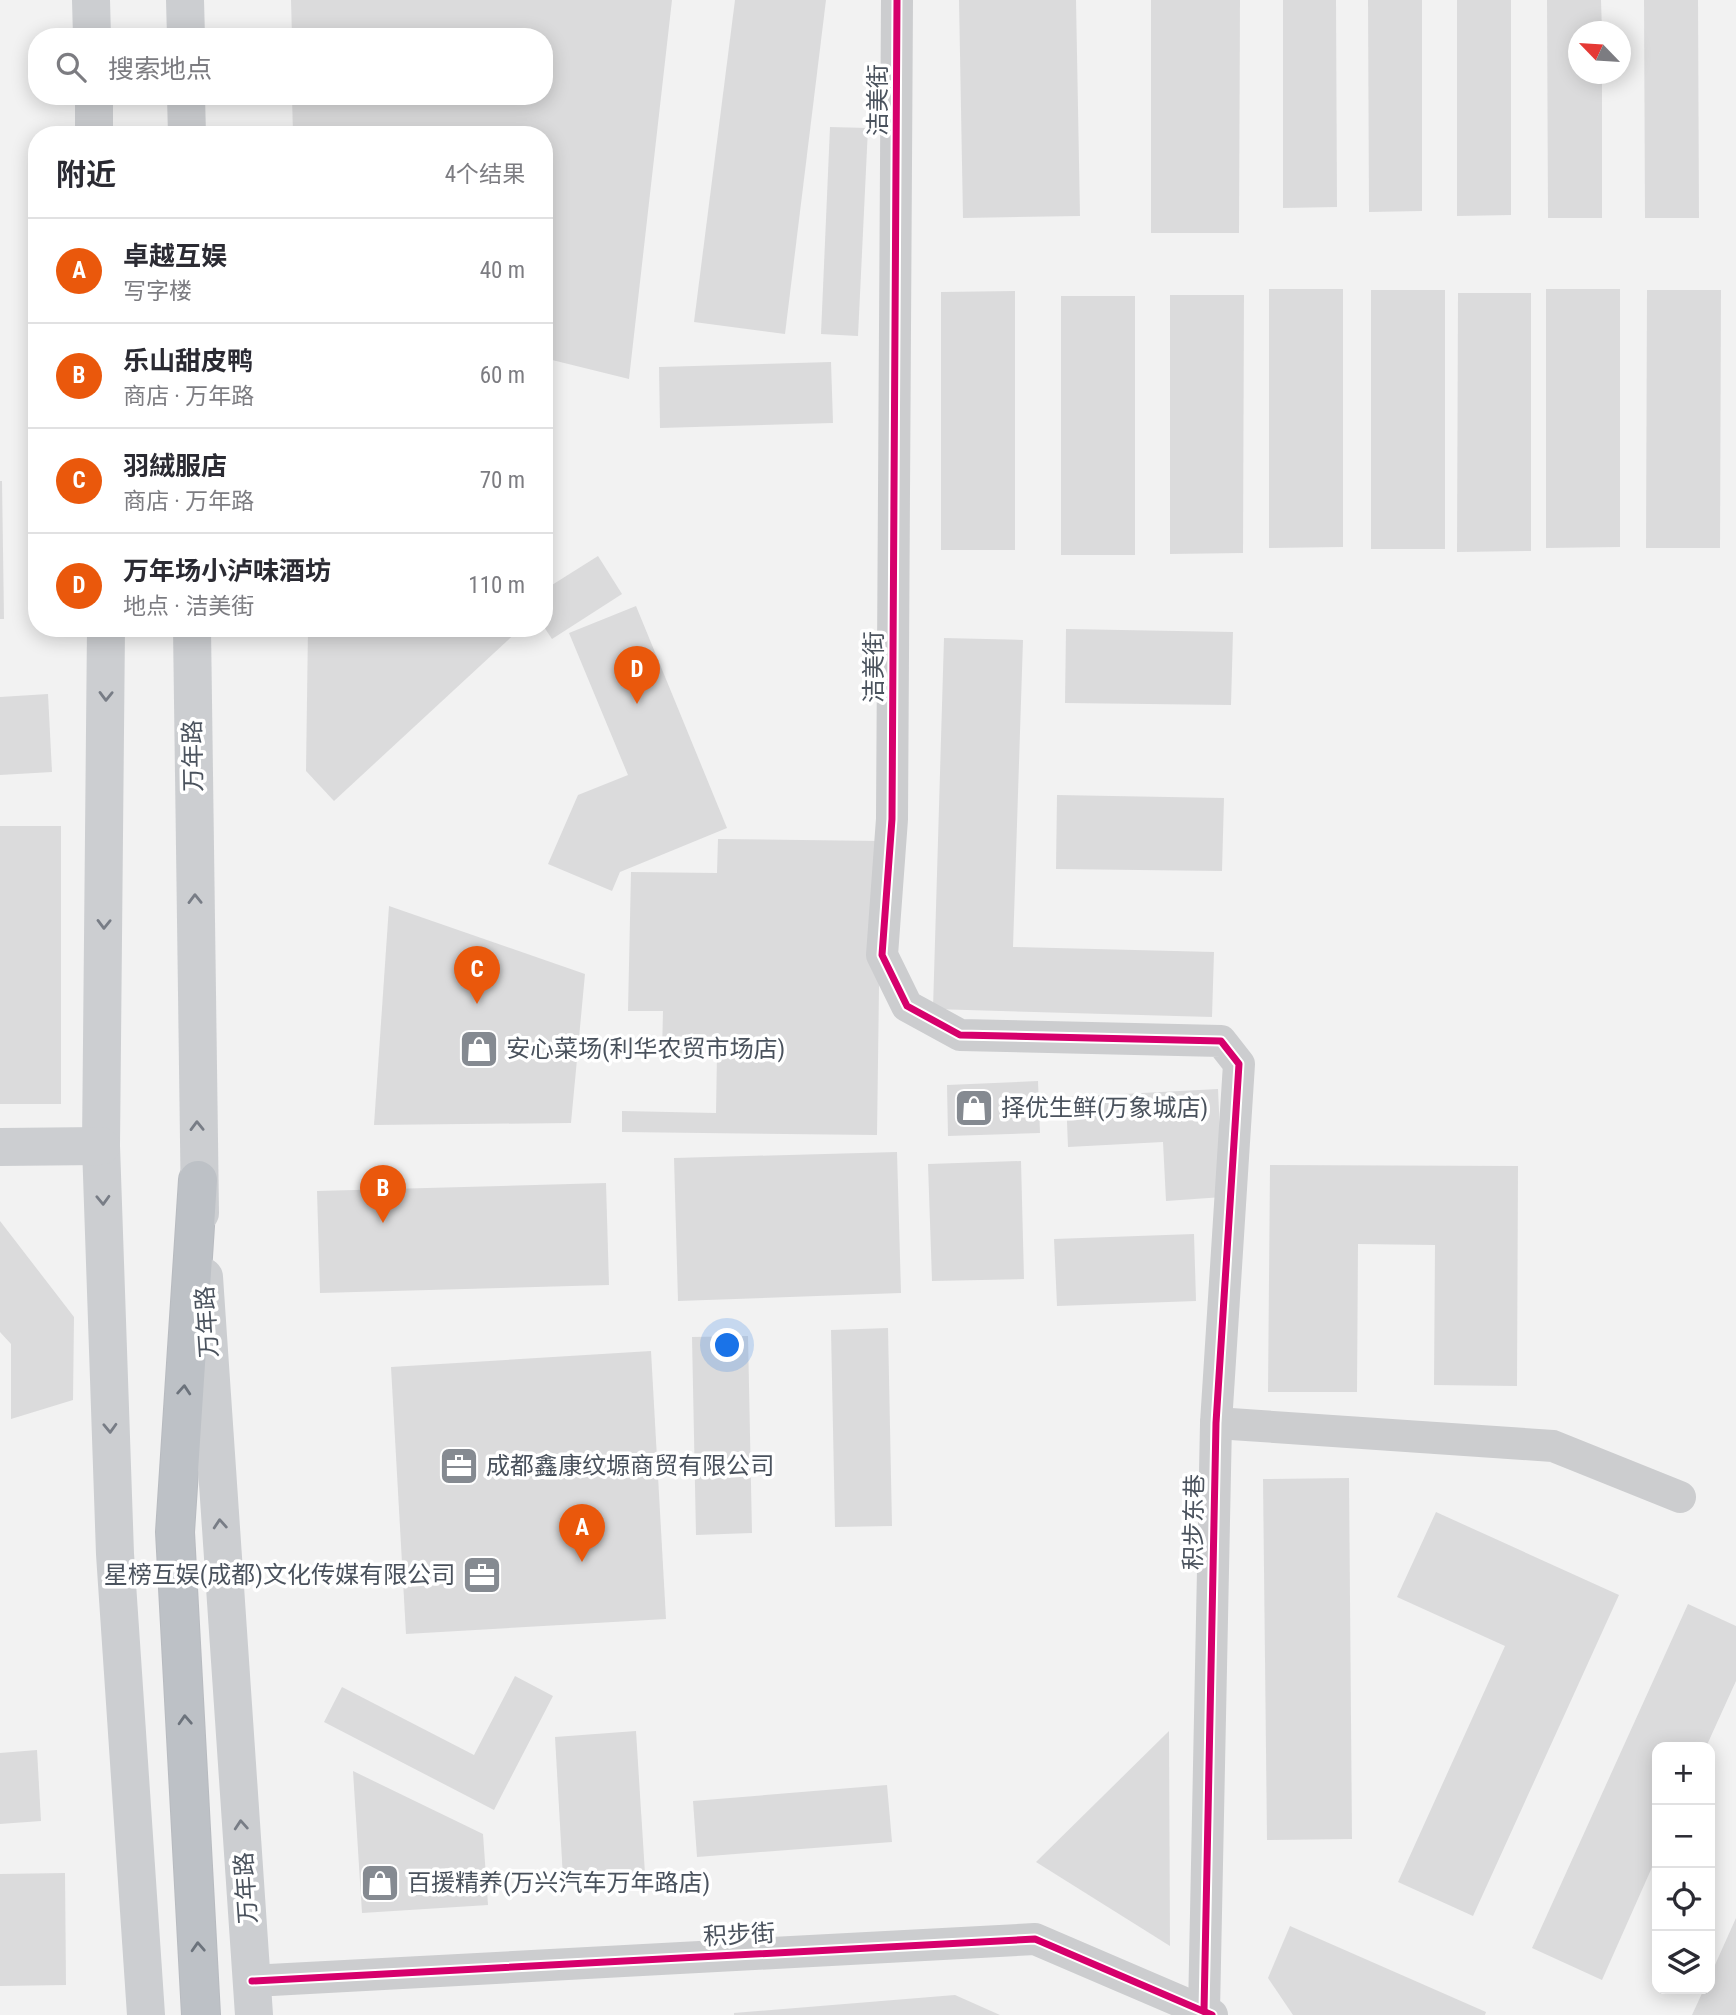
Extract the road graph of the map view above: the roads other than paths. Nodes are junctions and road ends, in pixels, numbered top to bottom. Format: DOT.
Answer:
graph roads {
  1 [pos="91,0"];
  2 [pos="185,0"];
  3 [pos="897,0"];
  4 [pos="92,28"];
  5 [pos="186,28"];
  6 [pos="94,105"];
  7 [pos="186,105"];
  8 [pos="94,126"];
  9 [pos="187,126"];
  10 [pos="106,637"];
  11 [pos="192,637"];
  12 [pos="1221,1041"];
  13 [pos="101,1146"];
  14 [pos="0,1147"];
  15 [pos="198,1180"];
  16 [pos="1216,1423"];
  17 [pos="1680,1497"];
  18 [pos="253,1998"];
  19 [pos="1208,2013"];
  20 [pos="146,2015"];
  21 [pos="201,2015"];
  1 -- 4 [label="main road"];
  2 -- 5 [label="main road"];
  3 -- 12 [label="street, 洁美街"];
  6 -- 8 [label="main road"];
  7 -- 9 [label="main road"];
  10 -- 13 [label="main road, one-way"];
  15 -- 11 [label="main road, 万年路, one-way"];
  12 -- 16 [label="street, 积步东巷"];
  13 -- 14 [label="main road"];
  13 -- 20 [label="main road, one-way"];
  18 -- 15 [label="main road, 万年路, one-way"];
  21 -- 15 [label="highway, one-way"];
  16 -- 17 [label="street"];
  16 -- 19 [label="street, 积步东巷"];
  18 -- 19 [label="street, 积步街"];
}
